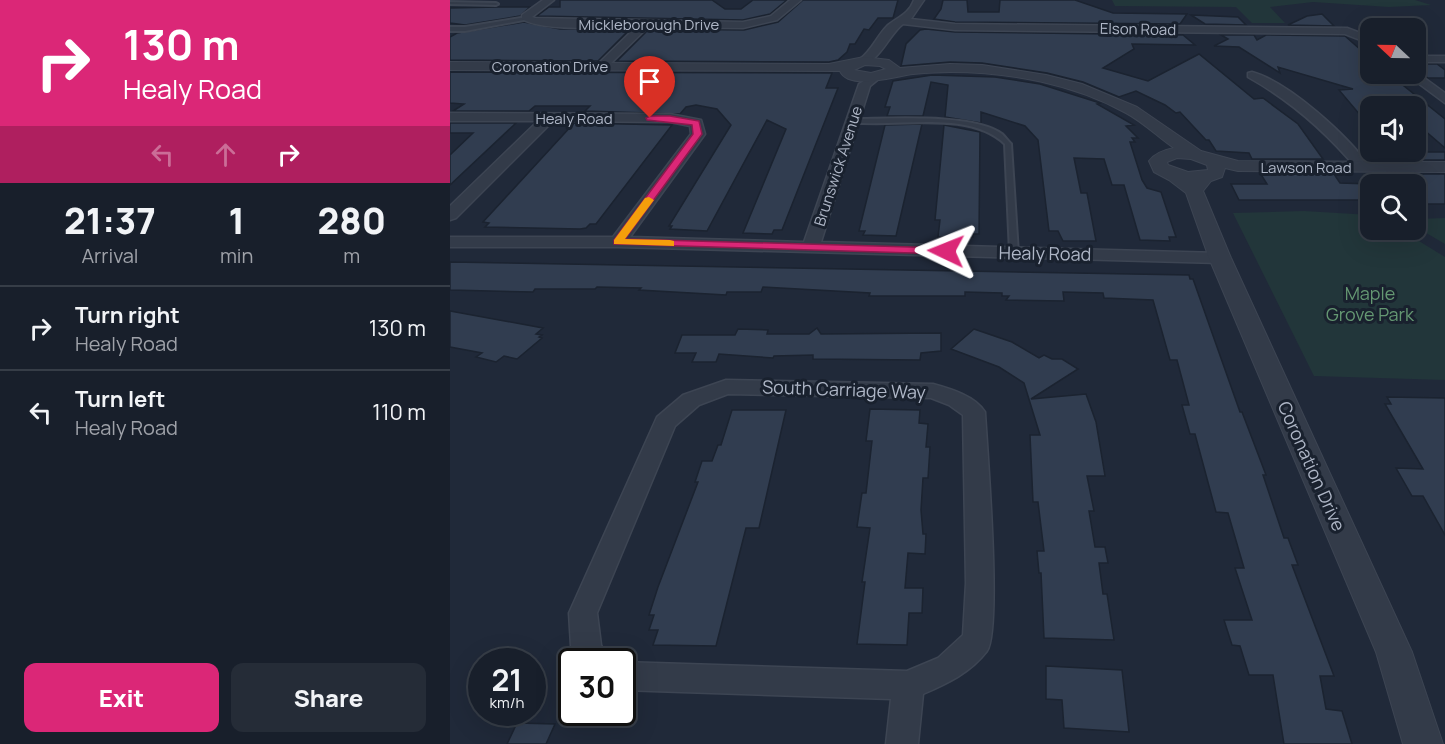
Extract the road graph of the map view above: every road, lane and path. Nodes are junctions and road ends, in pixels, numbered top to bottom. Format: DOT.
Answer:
graph roads {
  1 [pos="455,0"];
  2 [pos="549,0"];
  3 [pos="796,0"];
  4 [pos="919,0"];
  5 [pos="450,3"];
  6 [pos="496,4"];
  7 [pos="527,18"];
  8 [pos="904,21"];
  9 [pos="645,24"];
  10 [pos="450,28"];
  11 [pos="1360,30"];
  12 [pos="1426,59"];
  13 [pos="1445,59"];
  14 [pos="885,63"];
  15 [pos="450,66"];
  16 [pos="602,66"];
  17 [pos="859,75"];
  18 [pos="1252,75"];
  19 [pos="1425,84"];
  20 [pos="1445,99"];
  21 [pos="450,117"];
  22 [pos="550,117"];
  23 [pos="853,122"];
  24 [pos="1171,149"];
  25 [pos="1363,167"];
  26 [pos="1445,167"];
  27 [pos="1199,172"];
  28 [pos="450,215"];
  29 [pos="450,242"];
  30 [pos="618,242"];
  31 [pos="811,247"];
  32 [pos="1014,253"];
  33 [pos="1220,258"];
  34 [pos="587,648"];
  35 [pos="636,676"];
  36 [pos="908,685"];
  37 [pos="902,744"];
  38 [pos="1423,744"];
  1 -- 5 [label="lane"];
  2 -- 7 [label="street"];
  3 -- 9 [label="street, Mickleborough Drive"];
  4 -- 8 [label="street"];
  5 -- 6 [label="lane"];
  7 -- 9 [label="street, Mickleborough Drive"];
  7 -- 10 [label="lane"];
  8 -- 11 [label="street, Elson Road"];
  8 -- 14 [label="street"];
  9 -- 16 [label="street"];
  12 -- 13 [label="street"];
  14 -- 17 [label="street"];
  14 -- 17 [label="street"];
  14 -- 24 [label="street"];
  15 -- 16 [label="street, Coronation Drive"];
  16 -- 17 [label="street, Coronation Drive"];
  17 -- 23 [label="street, Brunswick Avenue"];
  18 -- 25 [label="street"];
  19 -- 20 [label="street"];
  21 -- 22 [label="street, Healy Road"];
  22 -- 28 [label="street"];
  22 -- 30 [label="street, Healy Road"];
  23 -- 31 [label="street, Brunswick Avenue"];
  23 -- 32 [label="lane"];
  24 -- 27 [label="street, Lawson Road"];
  24 -- 27 [label="street, Coronation Drive"];
  25 -- 26 [label="street, Lawson Road"];
  25 -- 27 [label="street, Lawson Road"];
  27 -- 33 [label="street, Coronation Drive"];
  29 -- 30 [label="street, Healy Road"];
  30 -- 31 [label="street, Healy Road"];
  31 -- 32 [label="street, Healy Road"];
  32 -- 33 [label="street, Healy Road"];
  33 -- 38 [label="street, Coronation Drive"];
  34 -- 36 [label="street, South Carriage Way"];
  35 -- 36 [label="street, South Carriage Way"];
  36 -- 37 [label="street"];
}
